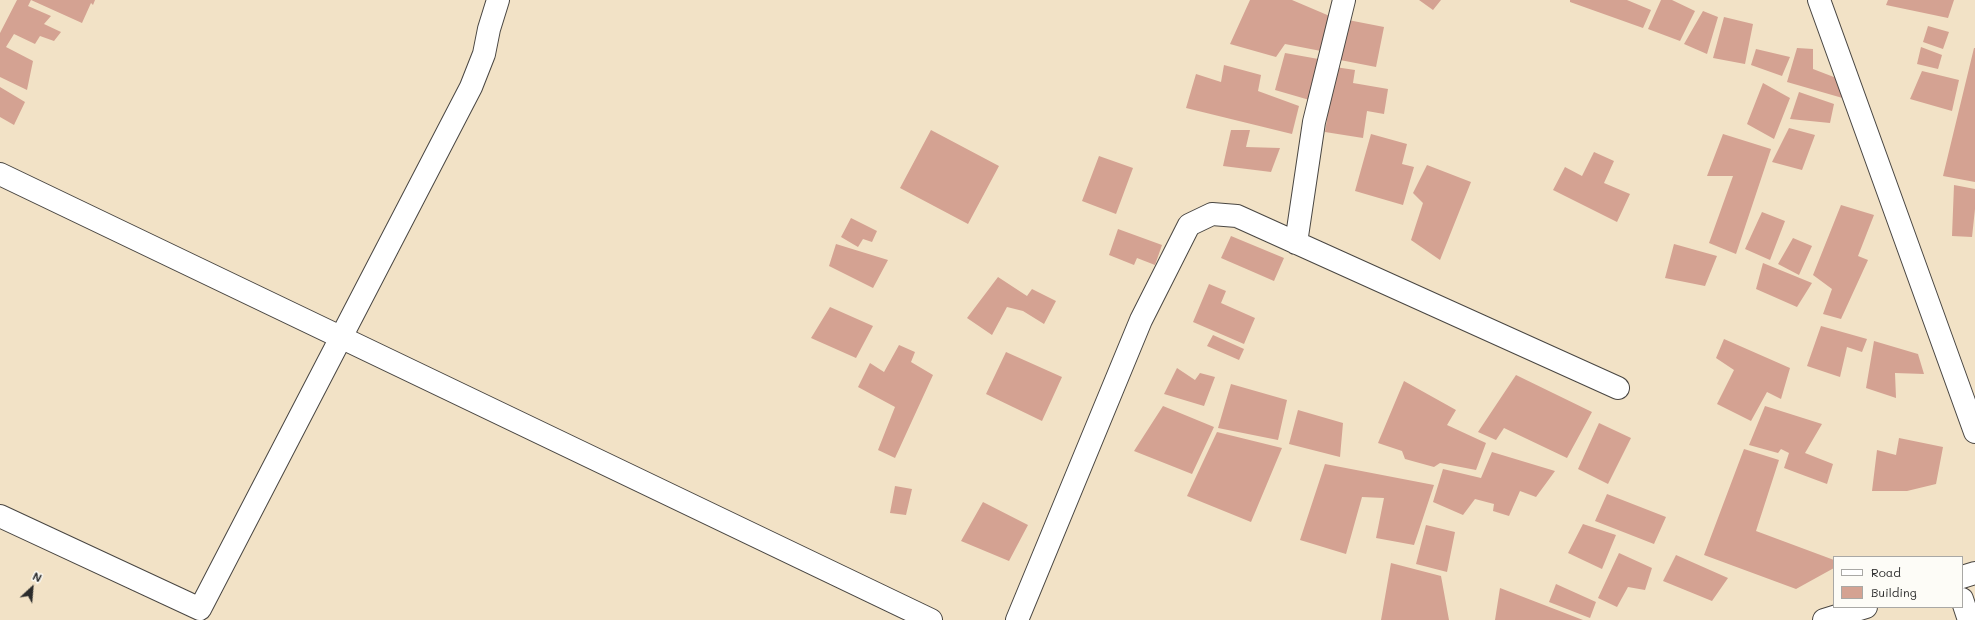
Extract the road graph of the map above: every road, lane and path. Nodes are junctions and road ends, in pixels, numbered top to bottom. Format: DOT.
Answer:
graph roads {
  1 [pos="498,0"];
  2 [pos="1344,0"];
  3 [pos="1818,0"];
  4 [pos="0,174"];
  5 [pos="1296,242"];
  6 [pos="340,336"];
  7 [pos="1618,388"];
  8 [pos="1975,432"];
  9 [pos="0,516"];
  10 [pos="1975,573"];
  11 [pos="1963,577"];
  12 [pos="1963,602"];
  13 [pos="1863,608"];
  14 [pos="931,620"];
  15 [pos="1017,620"];
  16 [pos="1824,620"];
  17 [pos="1969,620"];
  1 -- 6 [label="street"];
  2 -- 5 [label="street"];
  3 -- 8 [label="street"];
  4 -- 6 [label="street"];
  5 -- 7 [label="street"];
  5 -- 15 [label="street"];
  6 -- 9 [label="street"];
  6 -- 14 [label="street"];
  10 -- 11 [label="street"];
  12 -- 17 [label="street"];
  13 -- 16 [label="street"];
}
